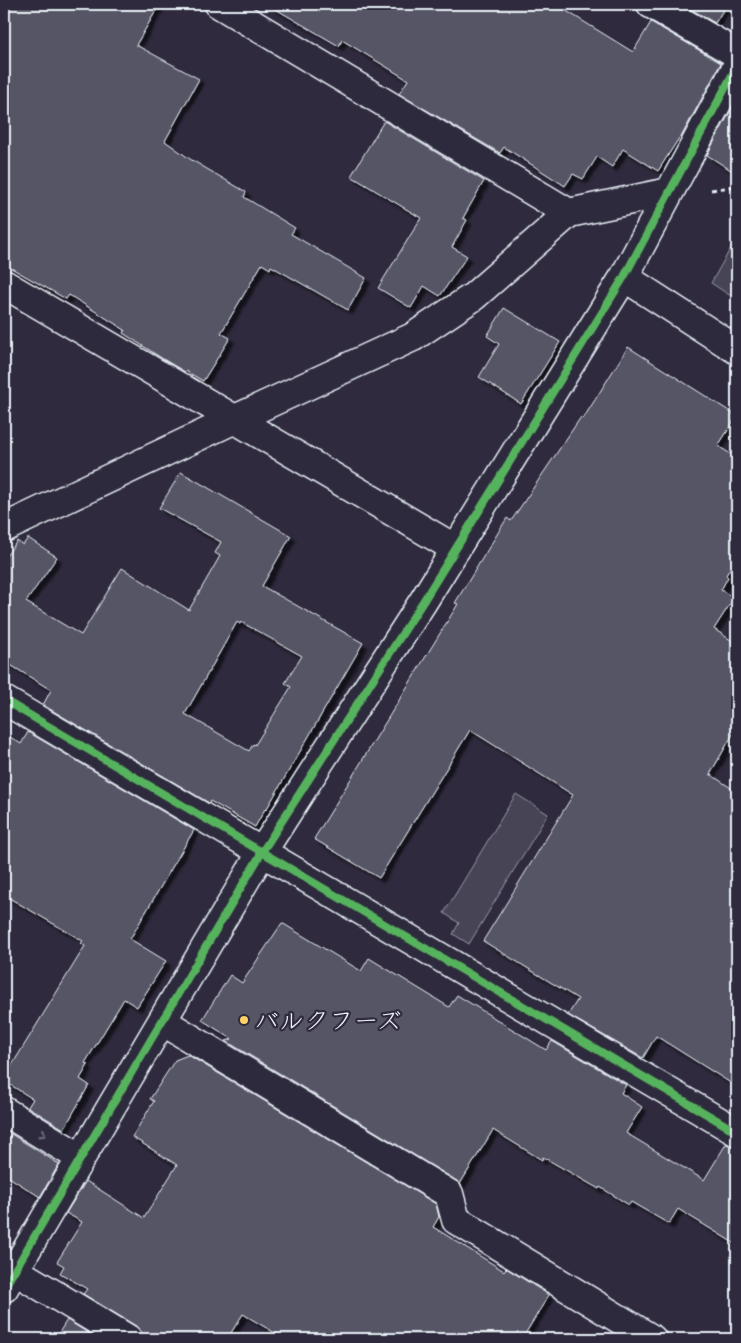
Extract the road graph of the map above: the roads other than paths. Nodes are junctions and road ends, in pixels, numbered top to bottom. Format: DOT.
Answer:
graph roads {
  1 [pos="219,4"];
  2 [pos="652,4"];
  3 [pos="737,54"];
  4 [pos="737,66"];
  5 [pos="669,192"];
  6 [pos="569,213"];
  7 [pos="624,277"];
  8 [pos="4,284"];
  9 [pos="737,350"];
  10 [pos="235,419"];
  11 [pos="4,528"];
  12 [pos="456,548"];
  13 [pos="4,700"];
  14 [pos="262,852"];
  15 [pos="162,1021"];
  16 [pos="4,1111"];
  17 [pos="737,1132"];
  18 [pos="81,1158"];
  19 [pos="9,1279"];
  20 [pos="128,1339"];
  21 [pos="652,1339"];
  1 -- 6 [label="street"];
  2 -- 3 [label="street"];
  4 -- 5 [label="street"];
  5 -- 6 [label="street"];
  5 -- 7 [label="street"];
  6 -- 10 [label="street"];
  7 -- 9 [label="street"];
  7 -- 12 [label="street"];
  8 -- 10 [label="street"];
  10 -- 11 [label="street"];
  10 -- 12 [label="street"];
  12 -- 14 [label="street"];
  13 -- 14 [label="street"];
  14 -- 15 [label="street"];
  14 -- 17 [label="street"];
  15 -- 18 [label="street"];
  15 -- 21 [label="street"];
  16 -- 18 [label="street, one-way"];
  18 -- 19 [label="street"];
  19 -- 20 [label="street"];
}
